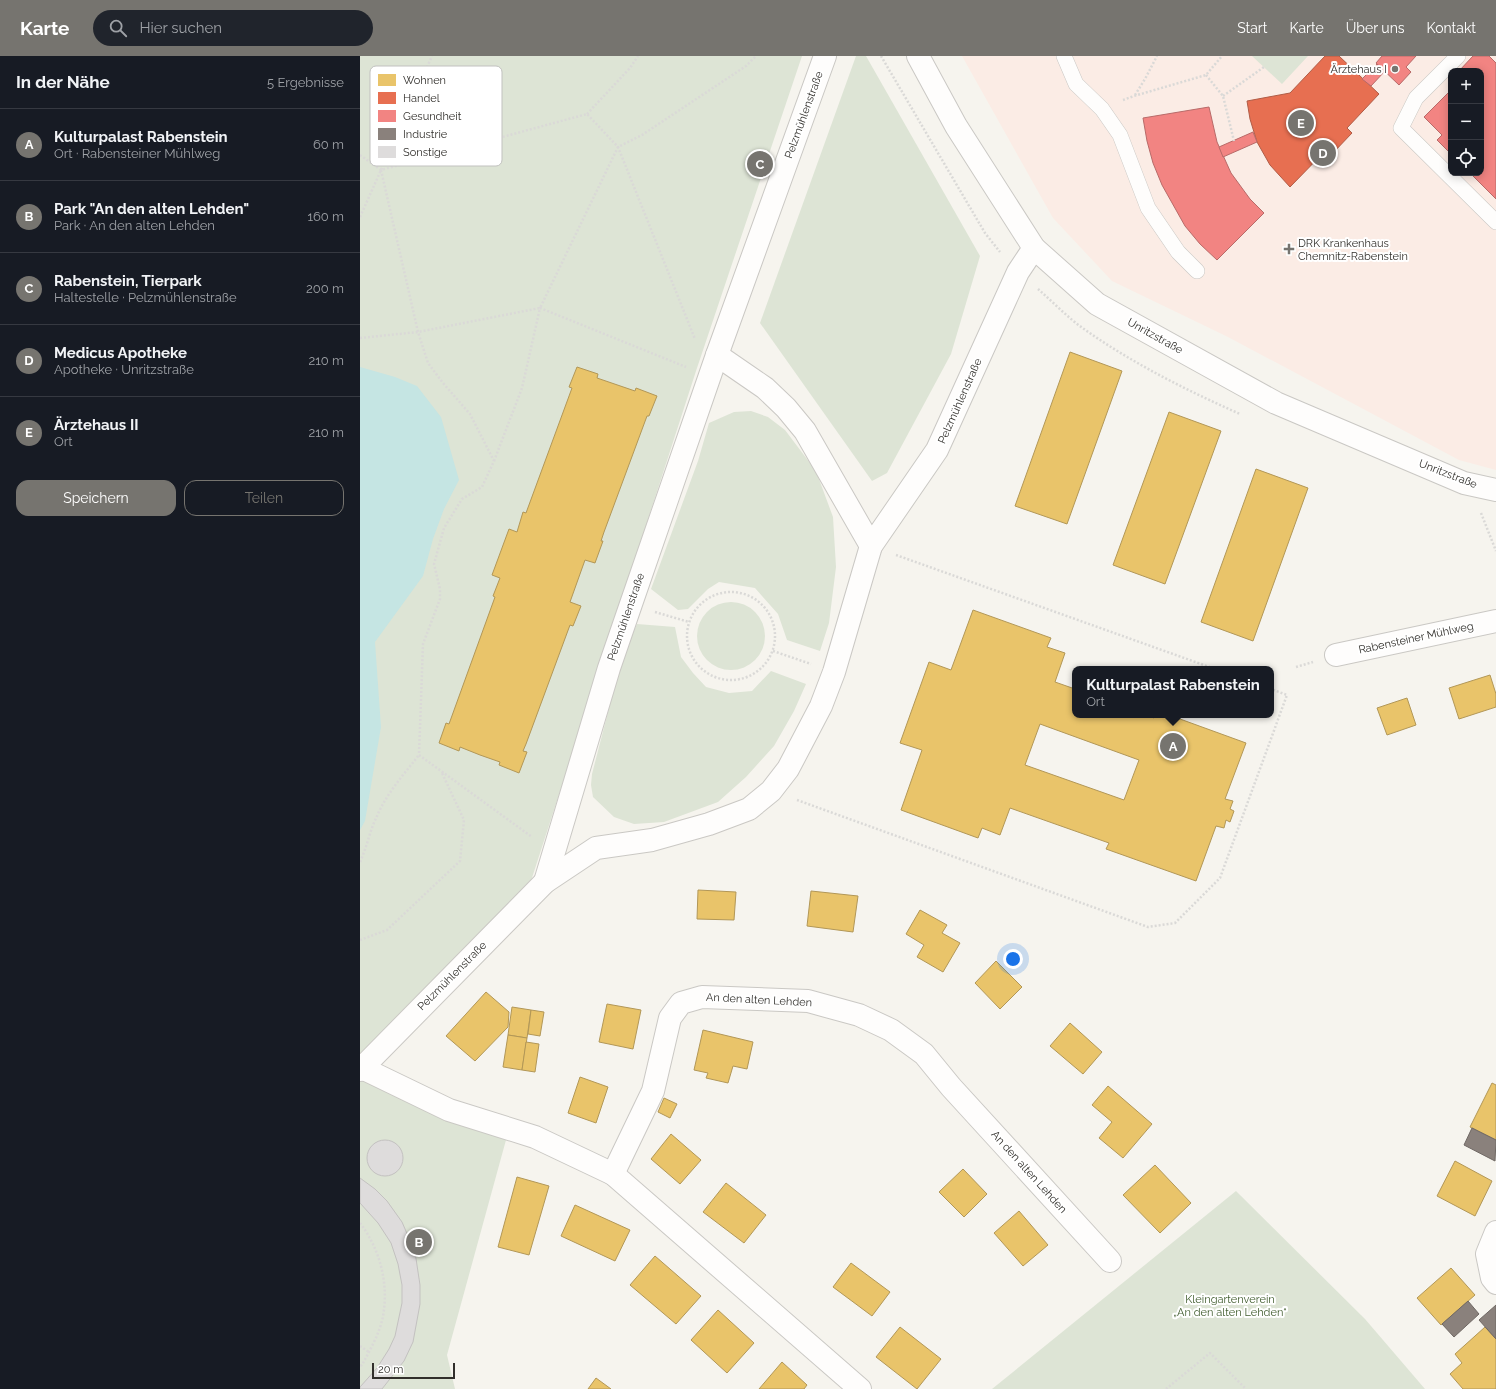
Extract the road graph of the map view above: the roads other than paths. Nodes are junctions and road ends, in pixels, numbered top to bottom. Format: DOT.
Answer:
graph roads {
  1 [pos="825,56"];
  2 [pos="918,56"];
  3 [pos="1064,56"];
  4 [pos="1458,56"];
  5 [pos="1496,222"];
  6 [pos="1034,248"];
  7 [pos="1198,271"];
  8 [pos="717,355"];
  9 [pos="1493,490"];
  10 [pos="871,546"];
  11 [pos="1496,621"];
  12 [pos="1336,656"];
  13 [pos="545,882"];
  14 [pos="361,1069"];
  15 [pos="613,1174"];
  16 [pos="1496,1232"];
  17 [pos="1110,1261"];
  18 [pos="1496,1283"];
  19 [pos="860,1389"];
  1 -- 8 [label="street, Pelzmühlenstraße"];
  2 -- 6 [label="street, Unritzstraße"];
  3 -- 7 [label="lane"];
  4 -- 5 [label="lane"];
  6 -- 9 [label="street, Unritzstraße"];
  6 -- 10 [label="street, Pelzmühlenstraße"];
  8 -- 10 [label="street"];
  8 -- 13 [label="street, Pelzmühlenstraße"];
  10 -- 13 [label="street, Pelzmühlenstraße"];
  11 -- 12 [label="street, Rabensteiner Mühlweg"];
  13 -- 14 [label="street, Pelzmühlenstraße"];
  14 -- 15 [label="street"];
  15 -- 17 [label="street, An den alten Lehden"];
  15 -- 19 [label="street"];
  16 -- 18 [label="street"];
}
